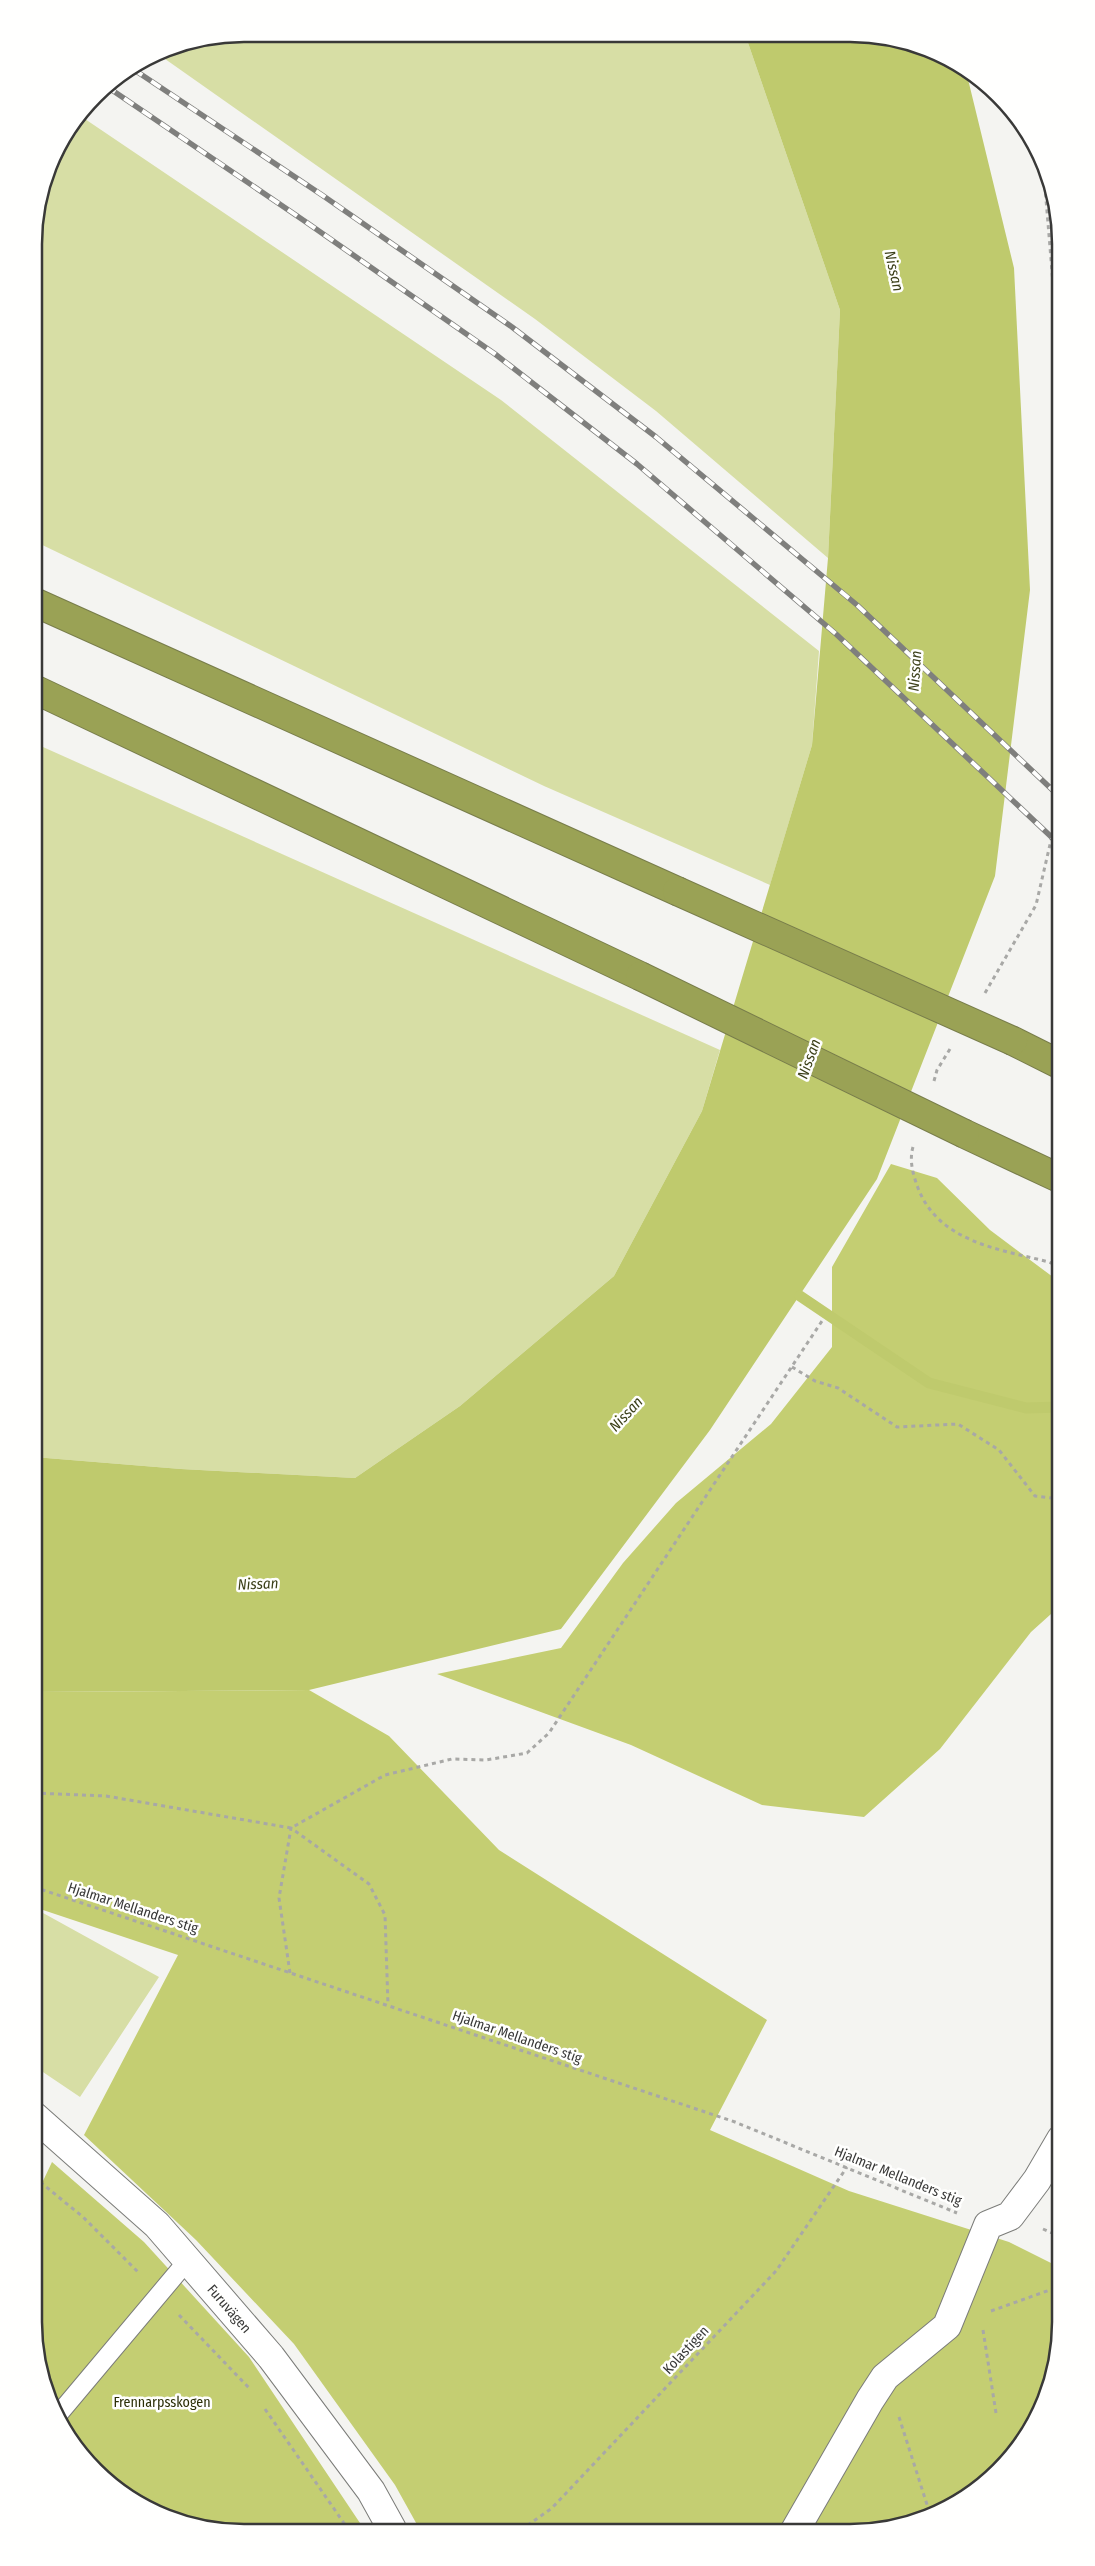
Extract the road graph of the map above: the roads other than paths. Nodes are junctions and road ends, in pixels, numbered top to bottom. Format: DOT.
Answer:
graph roads {
  1 [pos="42,606"];
  2 [pos="42,693"];
  3 [pos="1052,1060"];
  4 [pos="1052,1176"];
  5 [pos="42,2123"];
  6 [pos="1052,2154"];
  7 [pos="188,2260"];
  8 [pos="63,2410"];
  9 [pos="389,2524"];
  10 [pos="799,2524"];
  1 -- 3 [label="highway, bridge"];
  2 -- 4 [label="highway, bridge"];
  5 -- 7 [label="street, Furuvägen"];
  6 -- 10 [label="street"];
  7 -- 8 [label="lane"];
  7 -- 9 [label="street, Furuvägen"];
}
